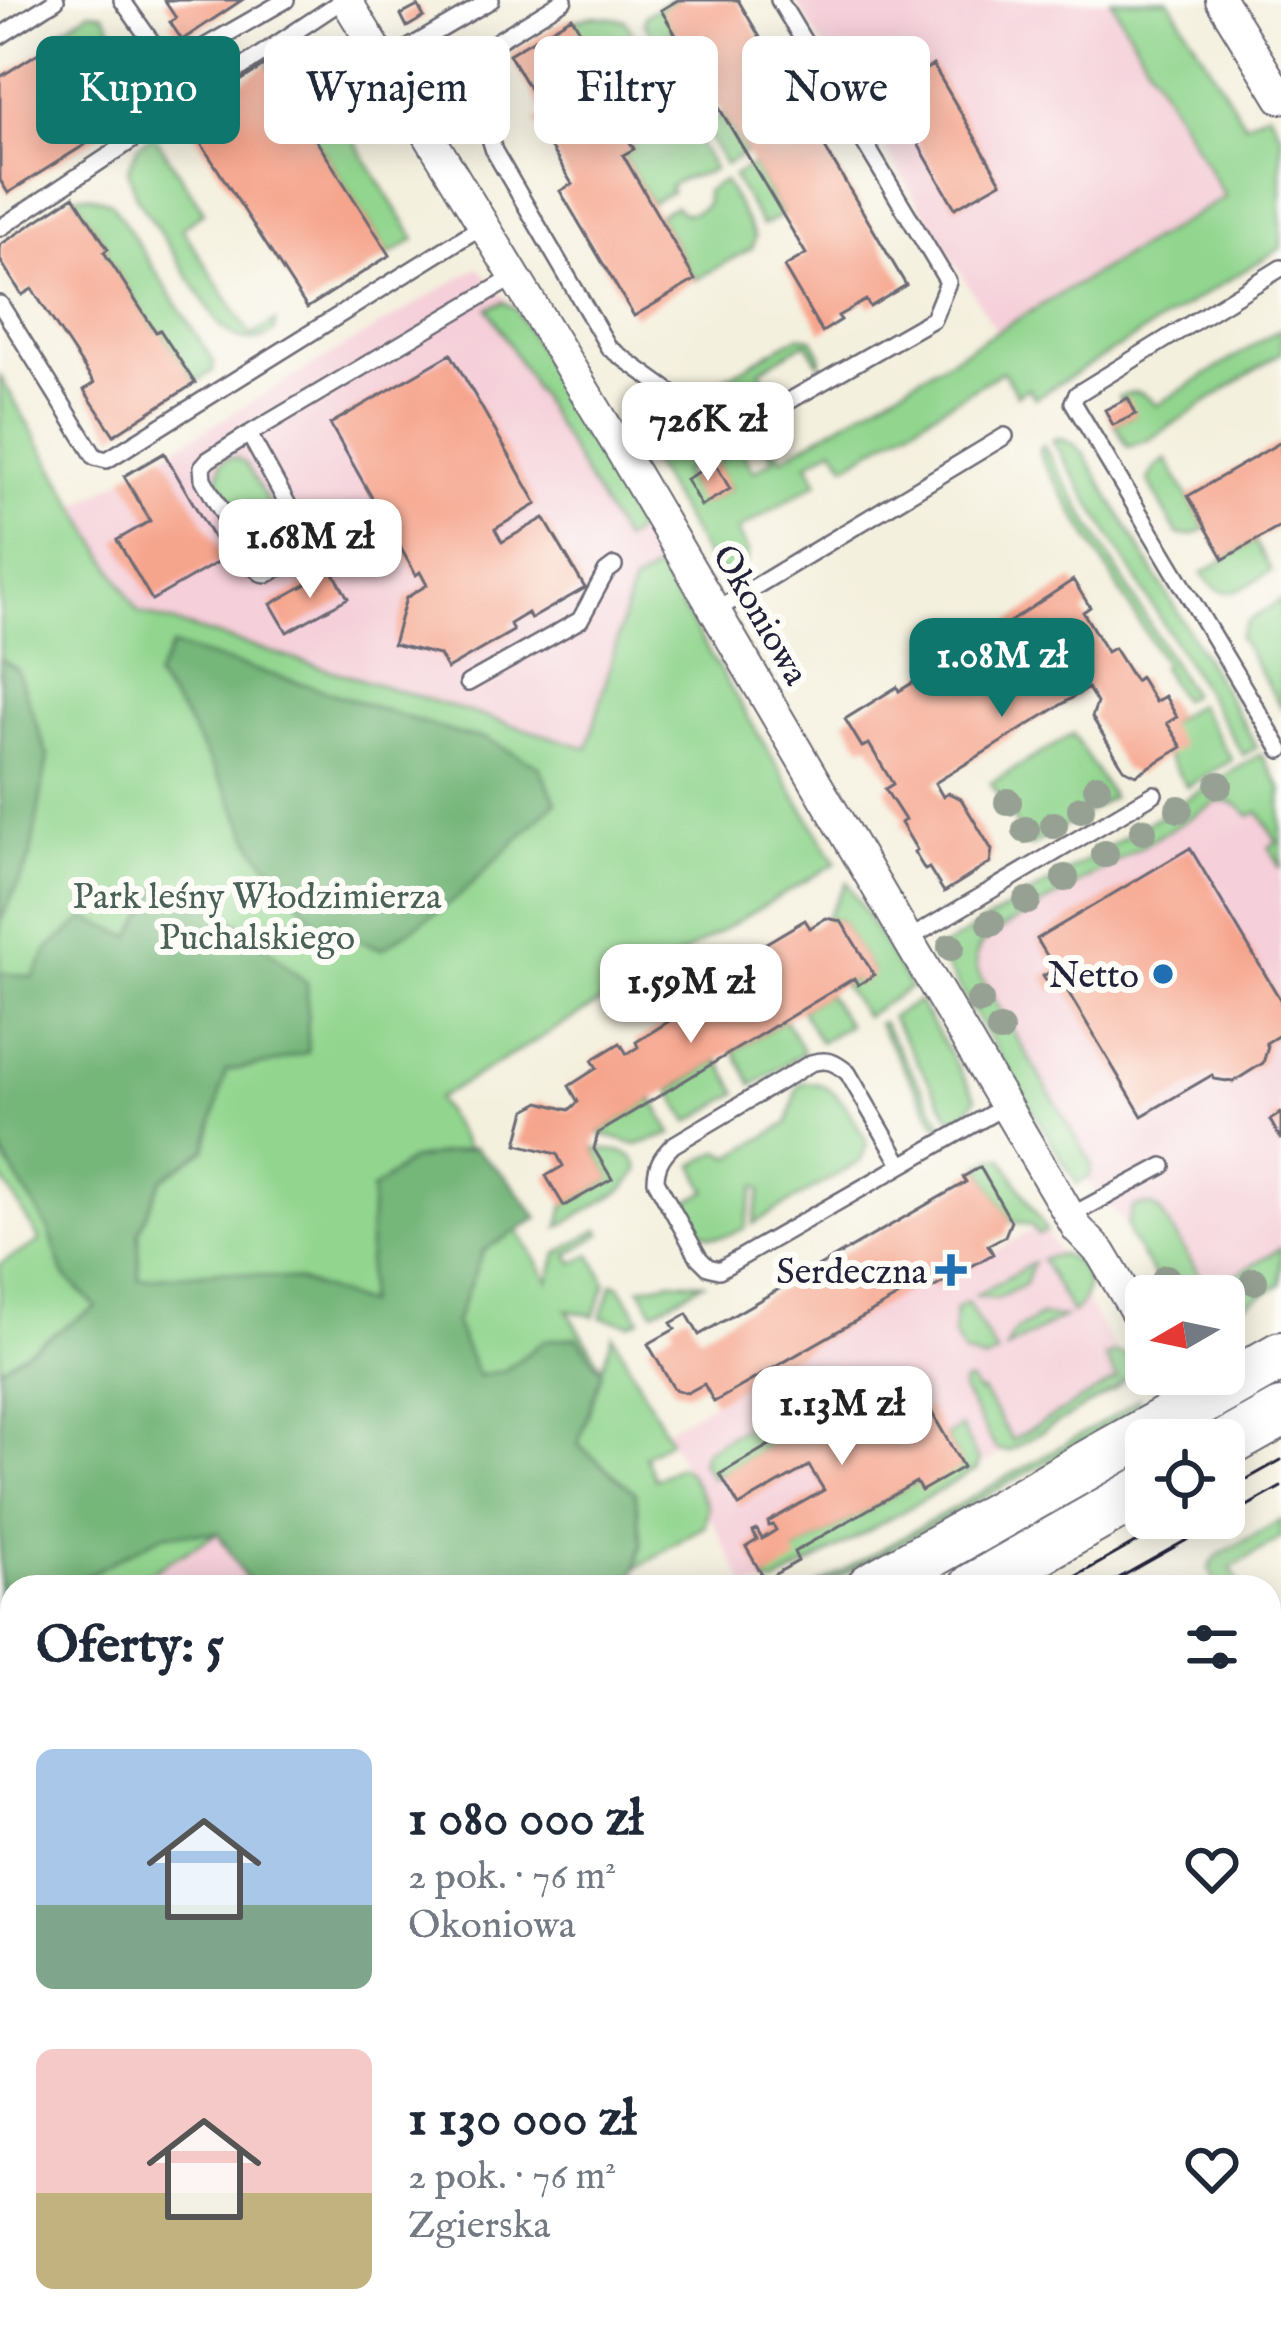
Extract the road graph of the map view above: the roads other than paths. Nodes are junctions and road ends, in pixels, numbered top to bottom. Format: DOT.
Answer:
graph roads {
  1 [pos="56,0"];
  2 [pos="122,0"];
  3 [pos="286,0"];
  4 [pos="345,0"];
  5 [pos="491,0"];
  6 [pos="564,0"];
  7 [pos="779,0"];
  8 [pos="1221,0"];
  9 [pos="0,36"];
  10 [pos="367,36"];
  11 [pos="428,36"];
  12 [pos="505,36"];
  13 [pos="1281,98"];
  14 [pos="433,144"];
  15 [pos="492,144"];
  16 [pos="482,226"];
  17 [pos="0,228"];
  18 [pos="1281,268"];
  19 [pos="514,277"];
  20 [pos="0,304"];
  21 [pos="694,409"];
  22 [pos="249,434"];
  23 [pos="1005,436"];
  24 [pos="623,454"];
  25 [pos="614,566"];
  26 [pos="715,611"];
  27 [pos="468,683"];
  28 [pos="1281,750"];
  29 [pos="1154,794"];
  30 [pos="907,940"];
  31 [pos="1005,1106"];
  32 [pos="901,1164"];
  33 [pos="1163,1166"];
  34 [pos="1070,1216"];
  35 [pos="1125,1294"];
  36 [pos="1281,1356"];
  37 [pos="1245,1368"];
  38 [pos="1174,1395"];
  39 [pos="1281,1413"];
  40 [pos="1245,1433"];
  41 [pos="1125,1501"];
  42 [pos="890,1575"];
  43 [pos="995,1575"];
  1 -- 9 [label="lane"];
  2 -- 3 [label="lane"];
  4 -- 10 [label="street, Okoniowa"];
  4 -- 17 [label="lane"];
  5 -- 11 [label="lane"];
  6 -- 12 [label="lane"];
  7 -- 21 [label="lane"];
  8 -- 13 [label="street"];
  14 -- 16 [label="street, Okoniowa"];
  15 -- 21 [label="lane"];
  16 -- 19 [label="street, Okoniowa"];
  16 -- 20 [label="lane"];
  18 -- 28 [label="lane"];
  19 -- 22 [label="lane"];
  19 -- 24 [label="street, Okoniowa"];
  21 -- 24 [label="lane"];
  22 -- 22 [label="lane"];
  23 -- 26 [label="lane"];
  24 -- 26 [label="street, Okoniowa"];
  25 -- 27 [label="lane"];
  26 -- 30 [label="street, Okoniowa"];
  29 -- 30 [label="lane"];
  30 -- 31 [label="street, Okoniowa"];
  31 -- 32 [label="lane"];
  31 -- 34 [label="street, Okoniowa"];
  32 -- 32 [label="lane"];
  33 -- 34 [label="lane"];
  34 -- 35 [label="street, Okoniowa"];
  36 -- 37 [label="main road"];
  38 -- 42 [label="main road"];
  39 -- 40 [label="main road"];
  41 -- 43 [label="main road"];
}
